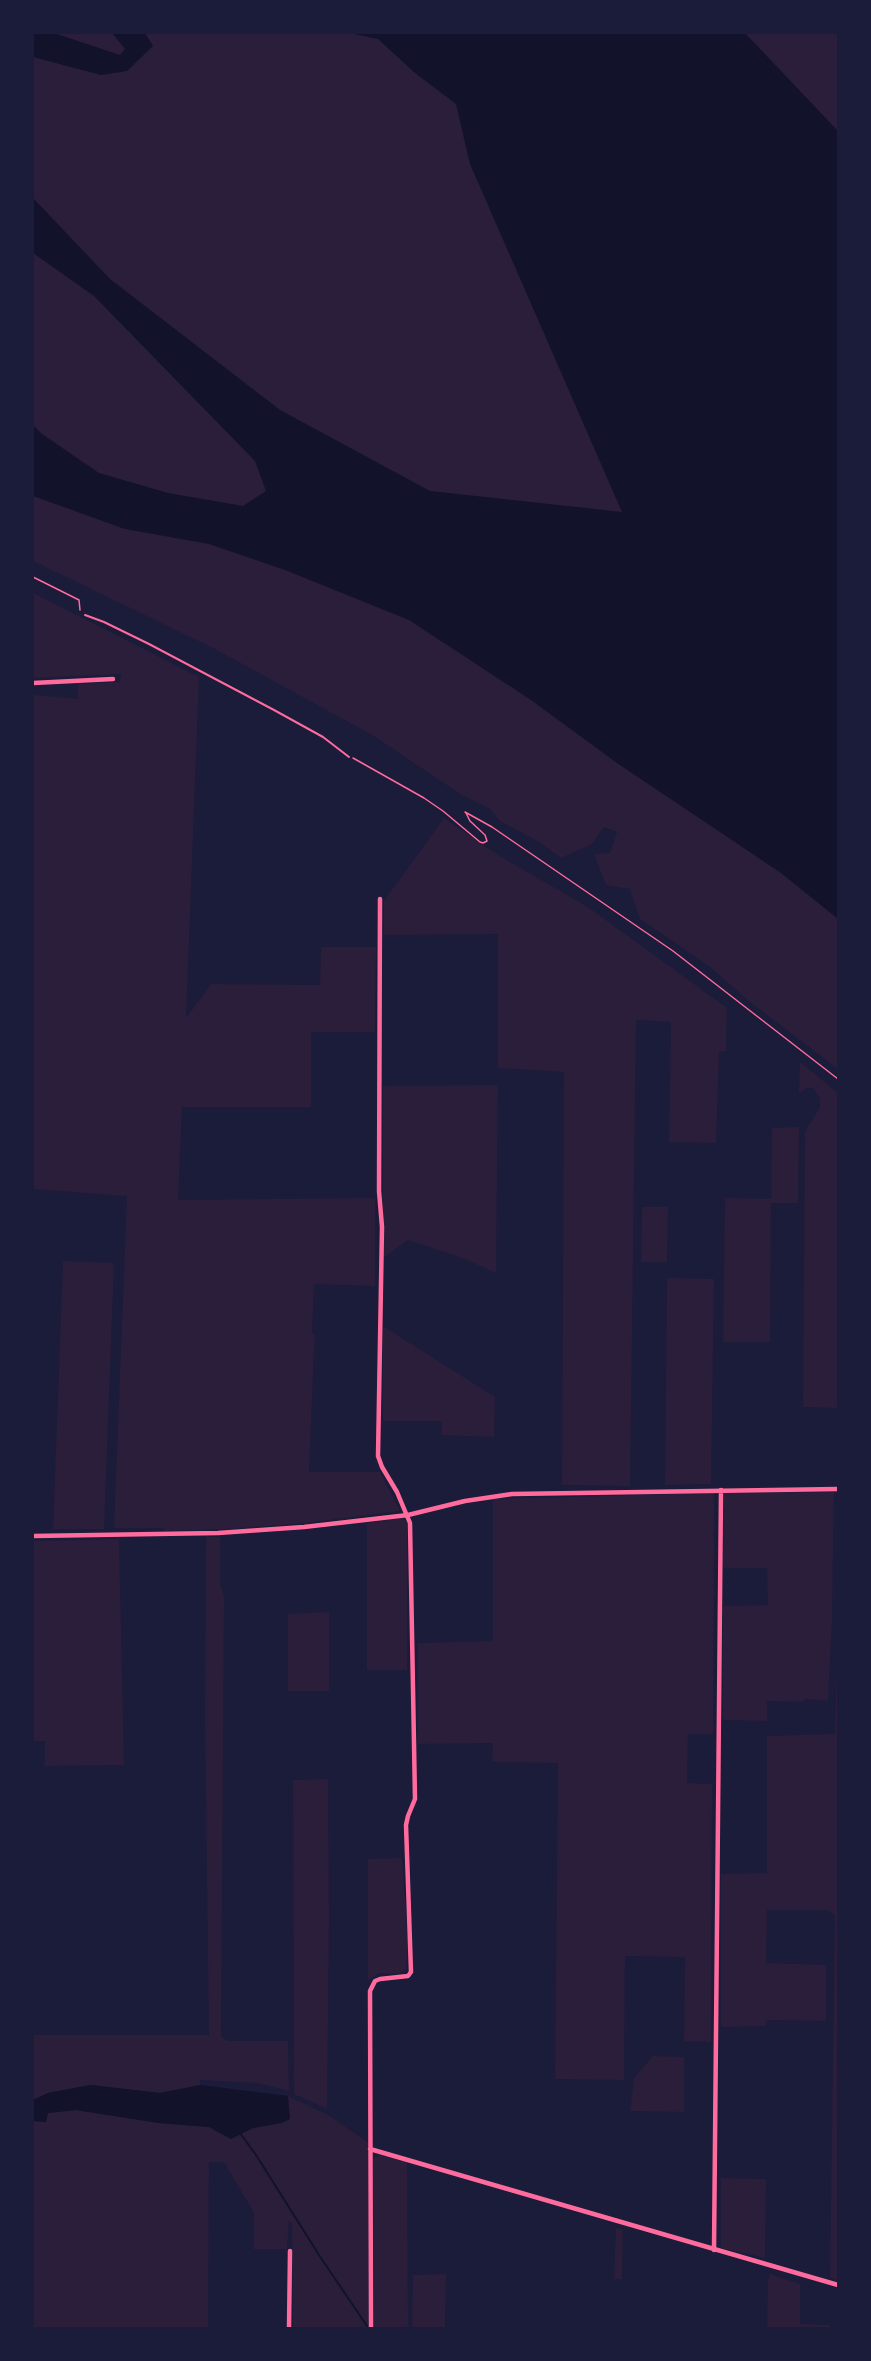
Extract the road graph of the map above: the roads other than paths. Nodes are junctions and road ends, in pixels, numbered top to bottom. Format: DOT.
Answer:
graph roads {
  1 [pos="85,615"];
  2 [pos="113,679"];
  3 [pos="33,683"];
  4 [pos="349,757"];
  5 [pos="380,899"];
  6 [pos="838,1489"];
  7 [pos="721,1490"];
  8 [pos="408,1515"];
  9 [pos="33,1536"];
  10 [pos="370,2149"];
  11 [pos="714,2250"];
  12 [pos="290,2251"];
  13 [pos="838,2285"];
  14 [pos="289,2328"];
  15 [pos="371,2328"];
  1 -- 4 [label="lane"];
  2 -- 3 [label="street"];
  5 -- 8 [label="street"];
  6 -- 7 [label="street"];
  7 -- 8 [label="street"];
  7 -- 11 [label="street"];
  8 -- 9 [label="street"];
  8 -- 10 [label="street"];
  10 -- 11 [label="street"];
  10 -- 15 [label="street"];
  11 -- 13 [label="street"];
  12 -- 14 [label="street"];
}
